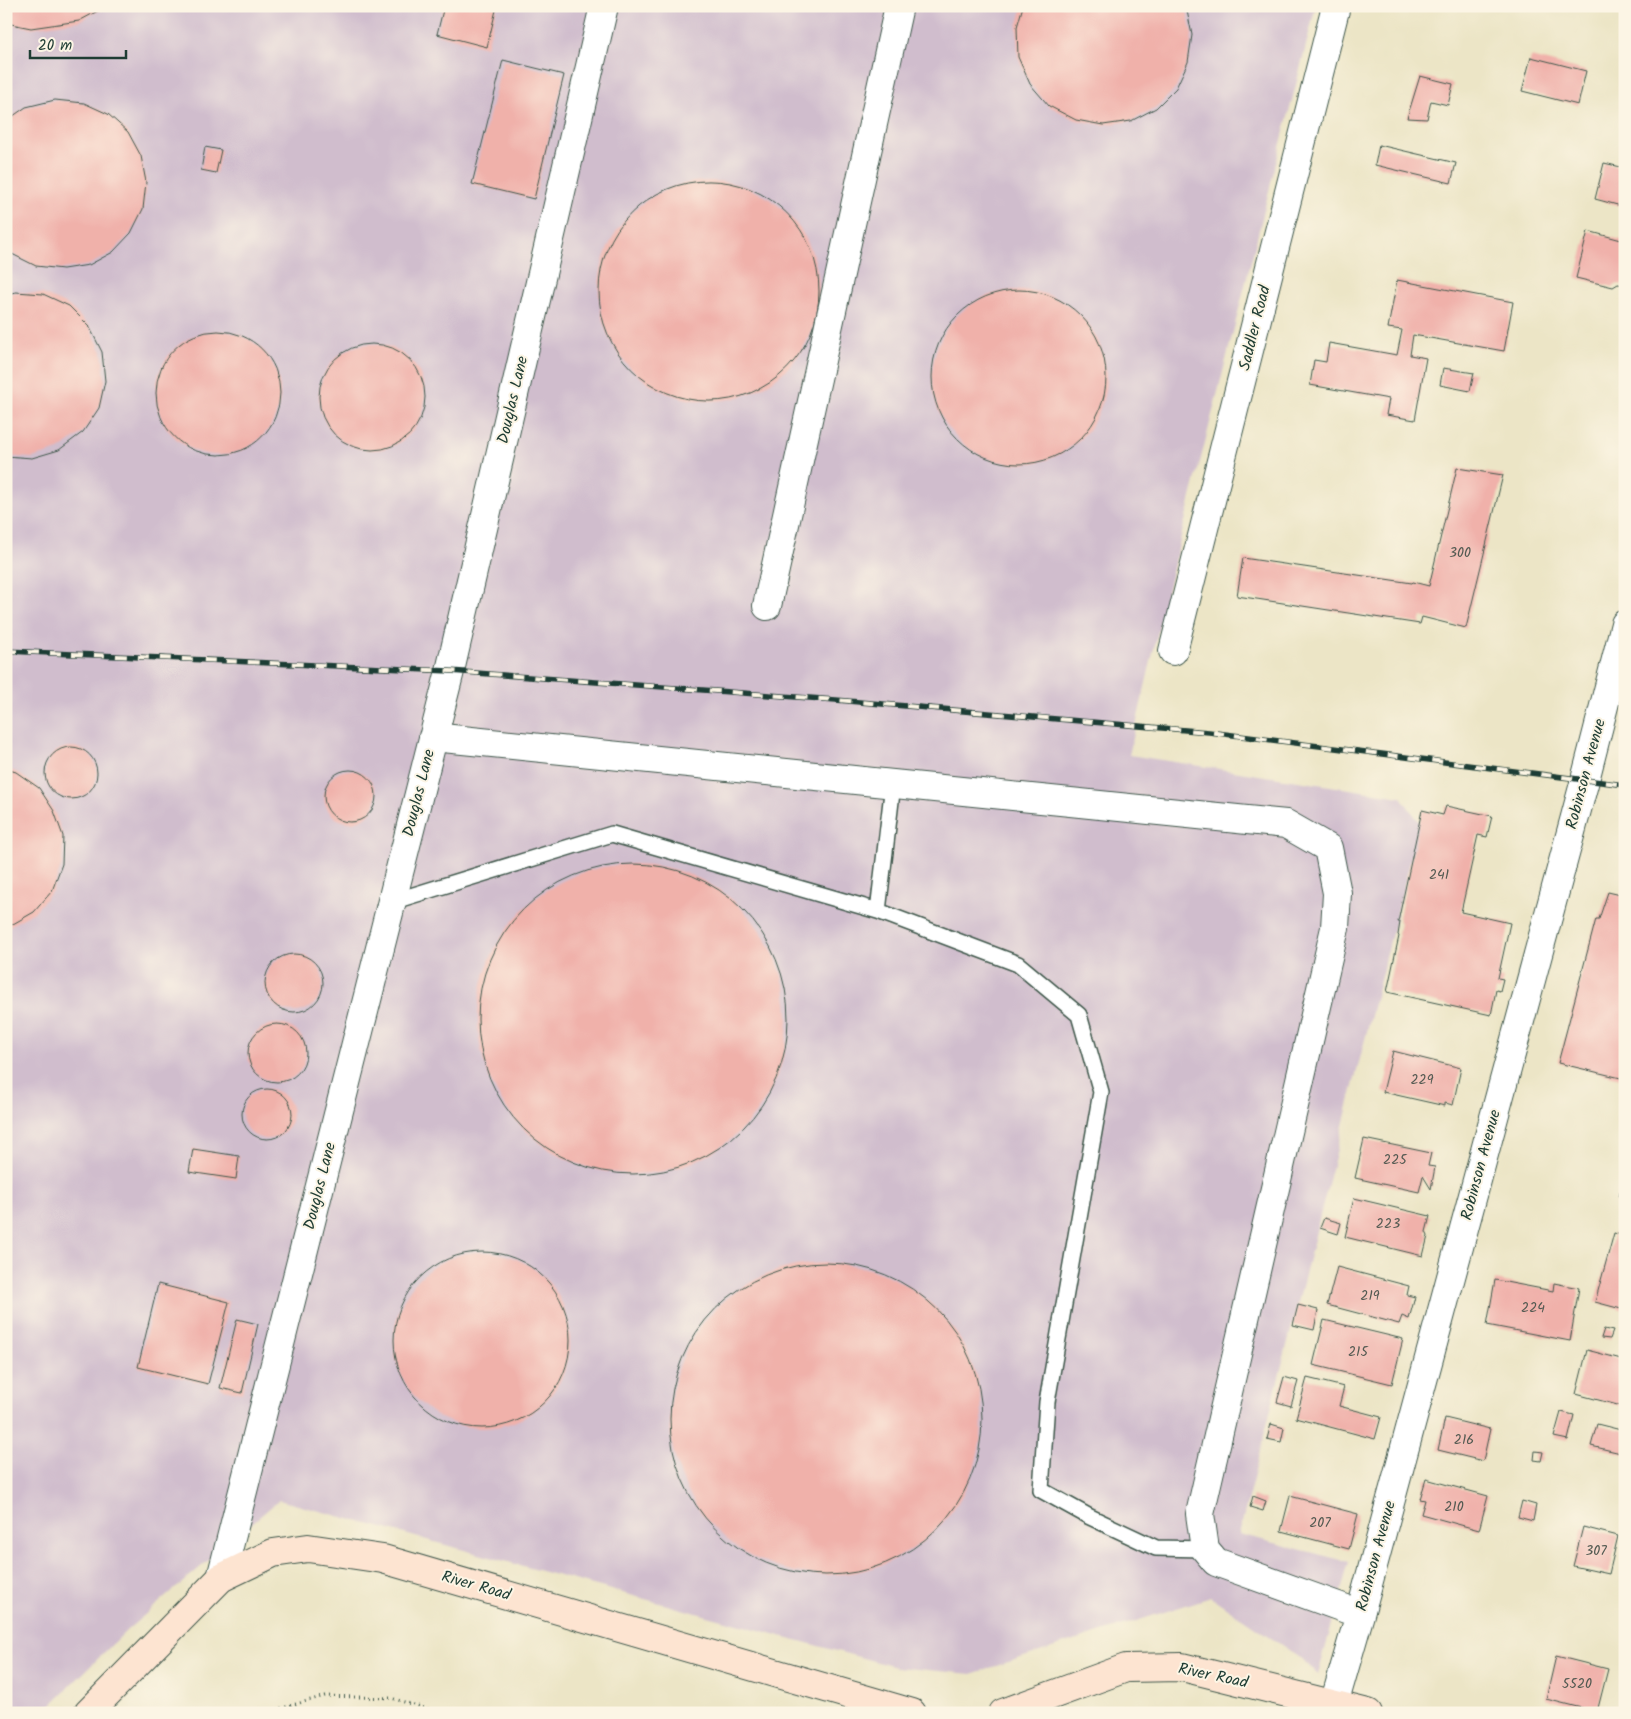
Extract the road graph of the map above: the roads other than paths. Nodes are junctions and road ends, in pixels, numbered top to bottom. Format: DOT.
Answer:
graph roads {
  1 [pos="604,6"];
  2 [pos="899,6"];
  3 [pos="1336,6"];
  4 [pos="767,606"];
  5 [pos="1625,624"];
  6 [pos="1173,651"];
  7 [pos="433,737"];
  8 [pos="893,784"];
  9 [pos="391,902"];
  10 [pos="878,911"];
  11 [pos="1205,1549"];
  12 [pos="221,1578"];
  13 [pos="1360,1614"];
  14 [pos="1334,1704"];
  15 [pos="88,1713"];
  16 [pos="912,1713"];
  17 [pos="1004,1713"];
  18 [pos="1368,1713"];
  1 -- 7 [label="street, Douglas Lane"];
  2 -- 4 [label="street"];
  3 -- 6 [label="street, Saddler Road"];
  5 -- 13 [label="street, Robinson Avenue"];
  7 -- 8 [label="street"];
  7 -- 9 [label="street, Douglas Lane"];
  8 -- 10 [label="lane"];
  8 -- 11 [label="street"];
  9 -- 10 [label="lane"];
  9 -- 12 [label="street, Douglas Lane"];
  10 -- 11 [label="lane"];
  11 -- 13 [label="street"];
  12 -- 15 [label="main road, River Road"];
  12 -- 16 [label="main road, River Road"];
  13 -- 14 [label="street, Robinson Avenue"];
  14 -- 17 [label="main road, River Road"];
  14 -- 18 [label="main road, River Road"];
}
